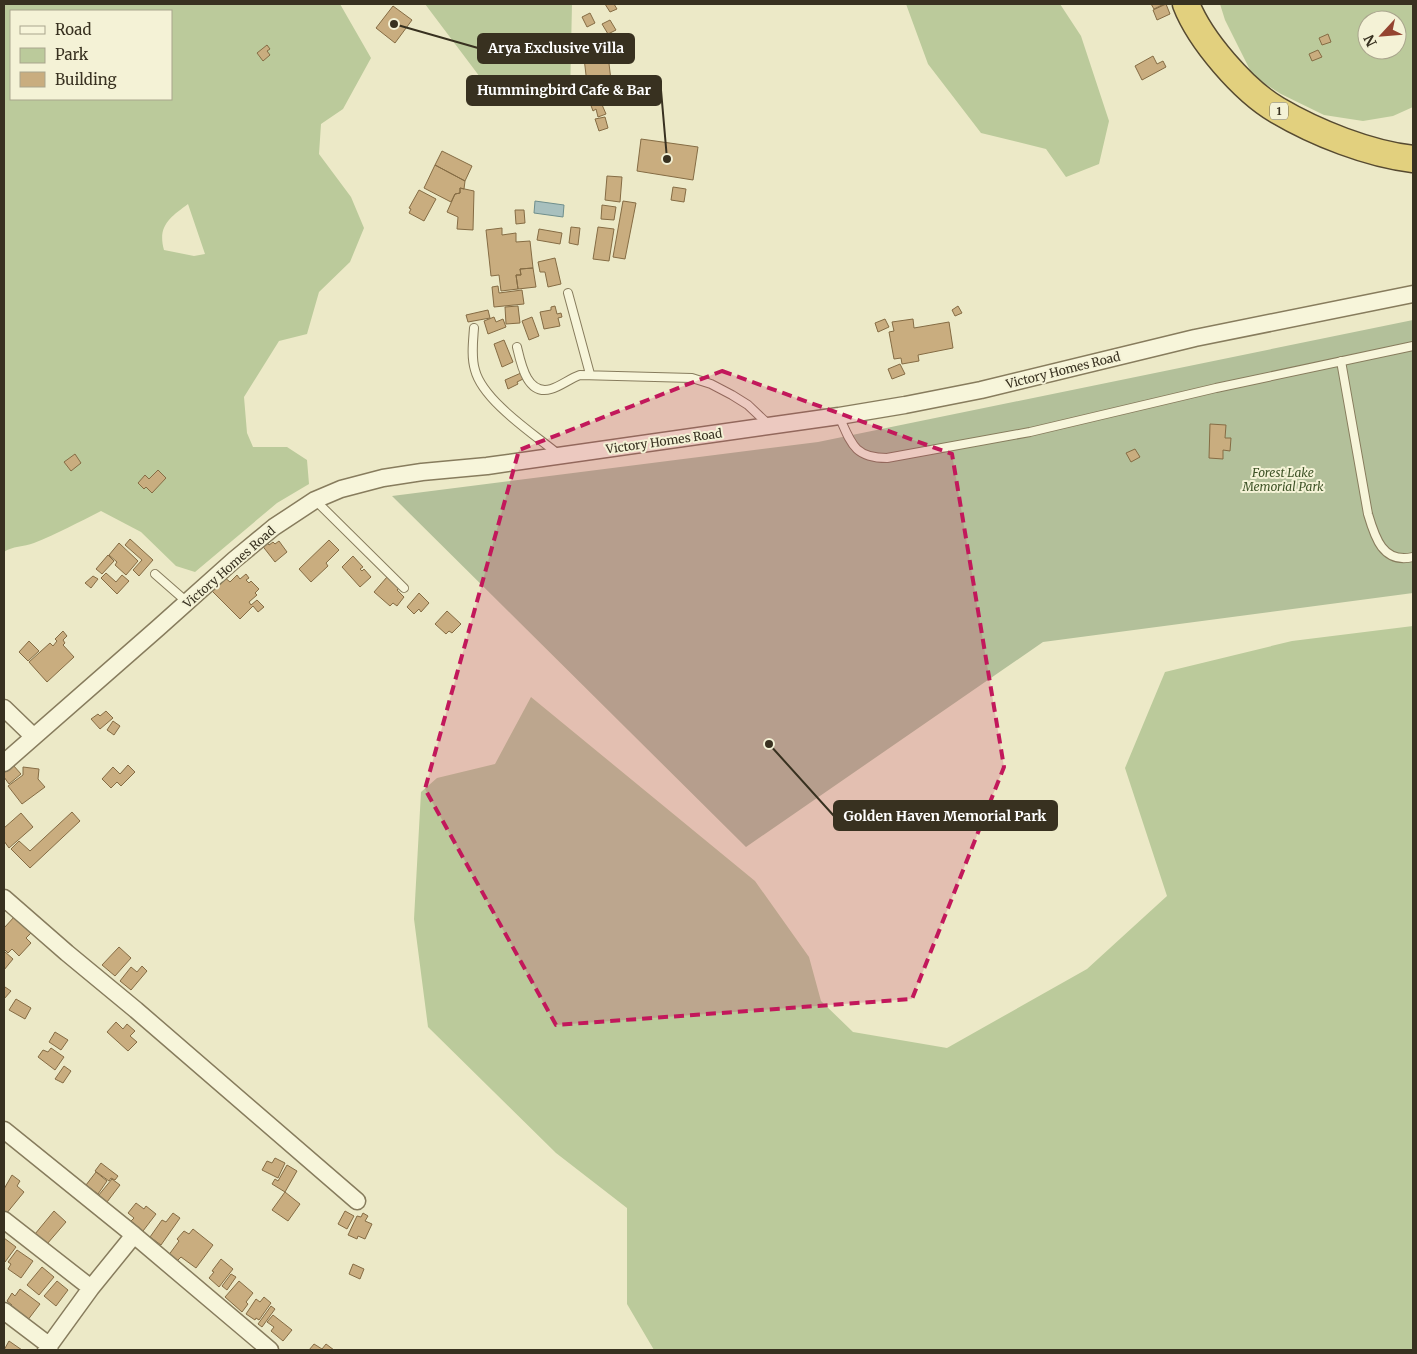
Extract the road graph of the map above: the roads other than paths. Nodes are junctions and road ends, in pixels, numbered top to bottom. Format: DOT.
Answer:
graph roads {
  1 [pos="1186,4"];
  2 [pos="1413,160"];
  3 [pos="568,293"];
  4 [pos="1413,294"];
  5 [pos="474,328"];
  6 [pos="1413,346"];
  7 [pos="517,348"];
  8 [pos="1341,361"];
  9 [pos="590,374"];
  10 [pos="839,416"];
  11 [pos="770,426"];
  12 [pos="559,455"];
  13 [pos="315,500"];
  14 [pos="1413,557"];
  15 [pos="155,574"];
  16 [pos="404,588"];
  17 [pos="187,602"];
  18 [pos="4,708"];
  19 [pos="33,736"];
  20 [pos="4,763"];
  21 [pos="4,898"];
  22 [pos="4,1130"];
  23 [pos="357,1201"];
  24 [pos="4,1220"];
  25 [pos="134,1235"];
  26 [pos="91,1288"];
  27 [pos="4,1311"];
  28 [pos="48,1348"];
  29 [pos="270,1350"];
  1 -- 2 [label="highway, 1"];
  3 -- 9 [label="lane"];
  4 -- 10 [label="street, Victory Homes Road"];
  5 -- 12 [label="lane"];
  6 -- 8 [label="lane"];
  7 -- 9 [label="lane"];
  8 -- 10 [label="lane"];
  8 -- 14 [label="lane"];
  9 -- 11 [label="lane"];
  10 -- 11 [label="street, Victory Homes Road"];
  11 -- 12 [label="street, Victory Homes Road"];
  12 -- 13 [label="street, Victory Homes Road"];
  13 -- 16 [label="lane"];
  13 -- 17 [label="street, Victory Homes Road"];
  15 -- 17 [label="lane"];
  17 -- 19 [label="street, Victory Homes Road"];
  18 -- 19 [label="street"];
  19 -- 20 [label="street, Victory Homes Road"];
  21 -- 23 [label="street"];
  22 -- 25 [label="street"];
  24 -- 26 [label="street"];
  25 -- 26 [label="street"];
  25 -- 29 [label="street"];
  26 -- 28 [label="street"];
  27 -- 28 [label="street"];
}
